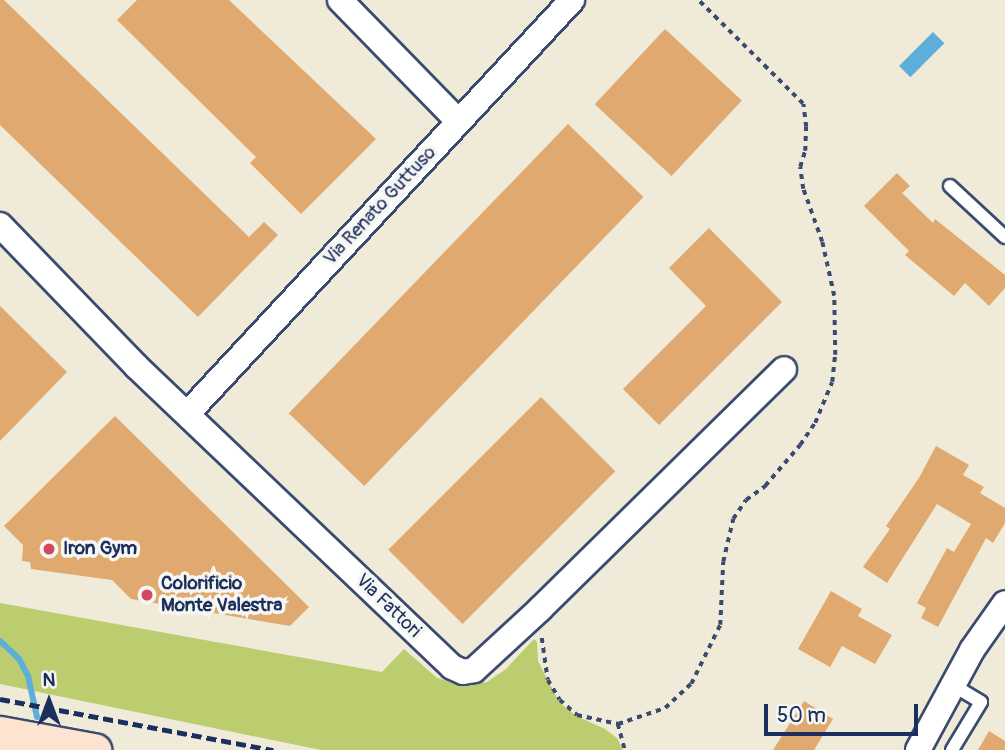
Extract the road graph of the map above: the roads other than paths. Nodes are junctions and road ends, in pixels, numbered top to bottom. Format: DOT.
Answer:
graph roads {
  1 [pos="340,0"];
  2 [pos="572,0"];
  3 [pos="458,121"];
  4 [pos="950,186"];
  5 [pos="0,225"];
  6 [pos="1005,237"];
  7 [pos="784,369"];
  8 [pos="188,413"];
  9 [pos="1005,603"];
  10 [pos="953,685"];
  11 [pos="0,733"];
  12 [pos="94,750"];
  13 [pos="918,750"];
  14 [pos="952,750"];
  1 -- 3 [label="street"];
  2 -- 3 [label="street, Via Renato Guttuso"];
  3 -- 8 [label="street, Via Renato Guttuso"];
  4 -- 6 [label="lane"];
  5 -- 8 [label="street, Via Fattori"];
  7 -- 8 [label="street, Via Fattori"];
  9 -- 10 [label="street"];
  10 -- 13 [label="street"];
  10 -- 14 [label="lane"];
  11 -- 12 [label="main road"];
}
